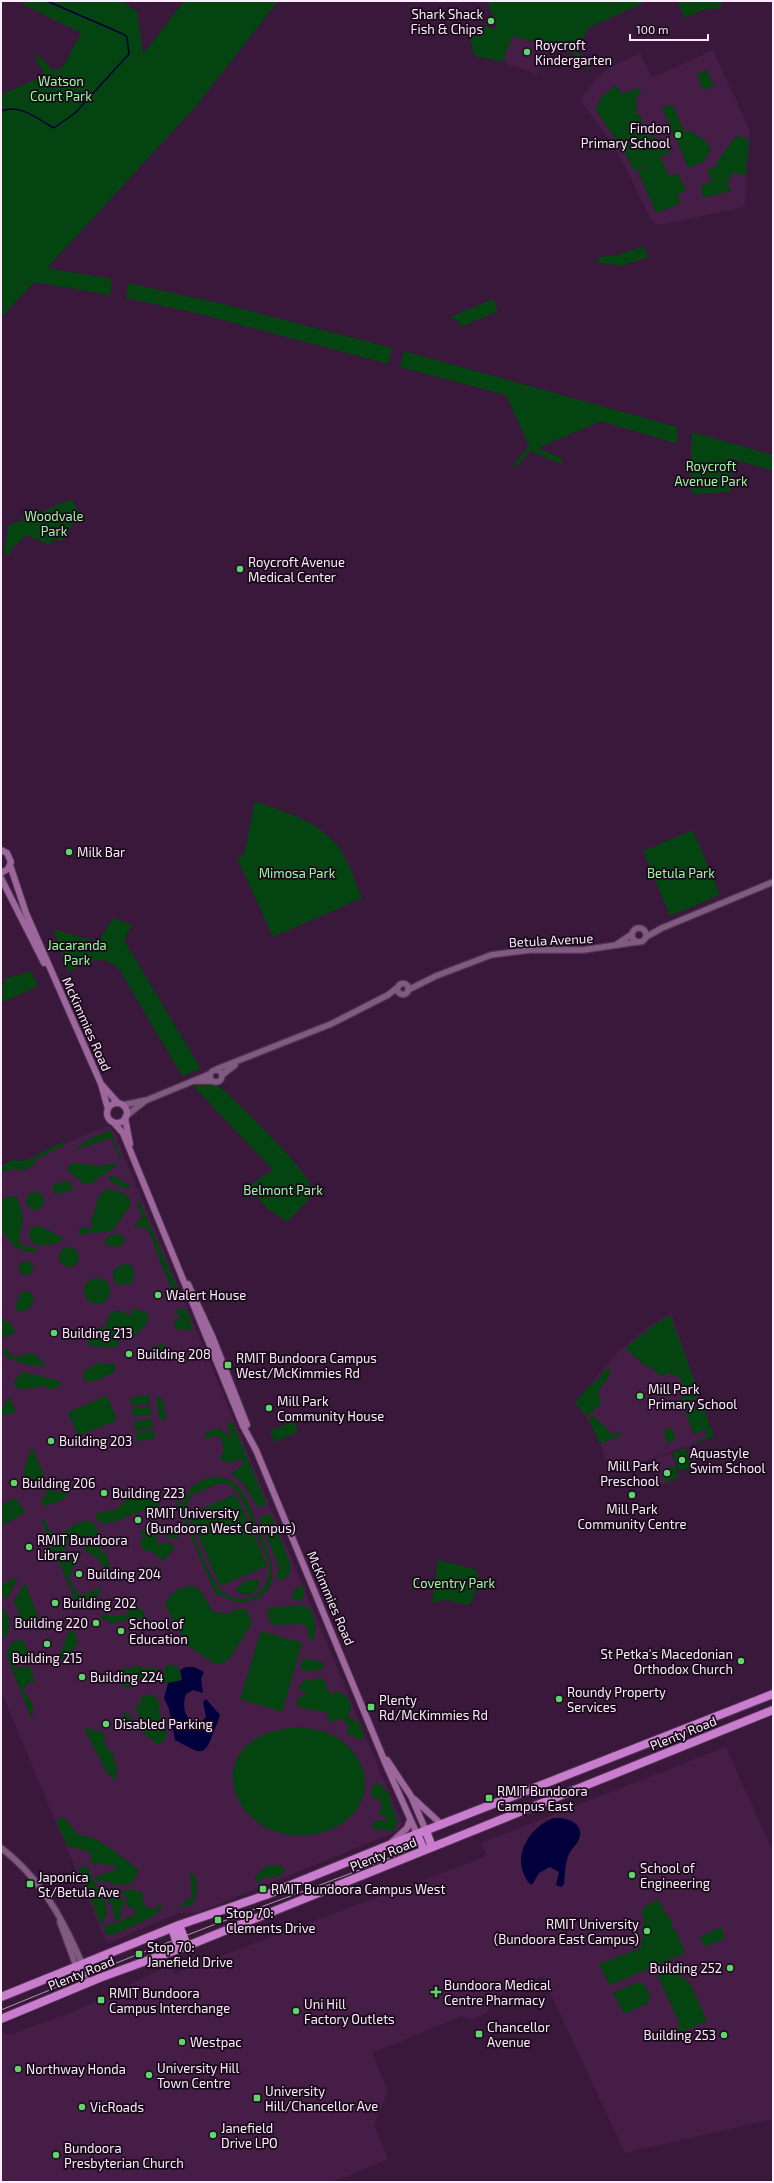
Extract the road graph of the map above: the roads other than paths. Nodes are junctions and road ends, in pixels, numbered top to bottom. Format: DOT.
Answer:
graph roads {
  1 [pos="2,849"];
  2 [pos="10,865"];
  3 [pos="1,873"];
  4 [pos="1,878"];
  5 [pos="773,882"];
  6 [pos="632,934"];
  7 [pos="645,934"];
  8 [pos="637,942"];
  9 [pos="615,945"];
  10 [pos="53,974"];
  11 [pos="398,987"];
  12 [pos="407,987"];
  13 [pos="400,994"];
  14 [pos="388,995"];
  15 [pos="237,1063"];
  16 [pos="217,1069"];
  17 [pos="210,1074"];
  18 [pos="222,1075"];
  19 [pos="213,1081"];
  20 [pos="194,1082"];
  21 [pos="101,1084"];
  22 [pos="147,1100"];
  23 [pos="120,1104"];
  24 [pos="108,1109"];
  25 [pos="125,1117"];
  26 [pos="113,1122"];
  27 [pos="131,1152"];
  28 [pos="773,1694"];
  29 [pos="773,1710"];
  30 [pos="383,1755"];
  31 [pos="412,1796"];
  32 [pos="410,1820"];
  33 [pos="441,1824"];
  34 [pos="426,1831"];
  35 [pos="417,1834"];
  36 [pos="388,1846"];
  37 [pos="1,1848"];
  38 [pos="428,1849"];
  39 [pos="175,1927"];
  40 [pos="183,1947"];
  41 [pos="80,1966"];
  42 [pos="86,1983"];
  43 [pos="1,1997"];
  44 [pos="1,2019"];
  1 -- 2 [label="main road, McKimmies Road"];
  2 -- 3 [label="main road"];
  2 -- 10 [label="main road, McKimmies Road"];
  4 -- 10 [label="main road, McKimmies Road"];
  5 -- 7 [label="street, Betula Avenue"];
  6 -- 7 [label="street, Betula Avenue"];
  6 -- 8 [label="street"];
  6 -- 9 [label="street, Betula Avenue"];
  7 -- 8 [label="street, Betula Avenue"];
  8 -- 9 [label="street, Betula Avenue"];
  9 -- 12 [label="street, Betula Avenue"];
  10 -- 21 [label="main road, McKimmies Road"];
  11 -- 12 [label="street"];
  11 -- 13 [label="street"];
  11 -- 14 [label="street"];
  12 -- 13 [label="street"];
  13 -- 14 [label="street"];
  14 -- 15 [label="street"];
  15 -- 16 [label="street"];
  15 -- 18 [label="street"];
  16 -- 17 [label="street"];
  16 -- 18 [label="street"];
  17 -- 19 [label="street"];
  17 -- 20 [label="street"];
  18 -- 19 [label="street"];
  19 -- 20 [label="street"];
  20 -- 22 [label="street"];
  21 -- 23 [label="main road, McKimmies Road"];
  21 -- 24 [label="main road, McKimmies Road"];
  22 -- 23 [label="street"];
  22 -- 25 [label="street"];
  23 -- 24 [label="main road"];
  23 -- 25 [label="main road"];
  24 -- 26 [label="main road"];
  25 -- 26 [label="main road"];
  25 -- 27 [label="main road, McKimmies Road"];
  26 -- 27 [label="main road, McKimmies Road"];
  27 -- 30 [label="main road, McKimmies Road"];
  28 -- 33 [label="highway, Plenty Road"];
  29 -- 38 [label="highway, Plenty Road"];
  30 -- 31 [label="main road, McKimmies Road"];
  30 -- 32 [label="main road, McKimmies Road"];
  31 -- 33 [label="main road"];
  31 -- 34 [label="main road, McKimmies Road"];
  32 -- 35 [label="main road, McKimmies Road"];
  32 -- 36 [label="main road"];
  33 -- 34 [label="highway, Plenty Road"];
  34 -- 35 [label="highway, Plenty Road"];
  34 -- 38 [label="highway, McKimmies Road"];
  35 -- 36 [label="highway, Plenty Road"];
  35 -- 38 [label="highway, McKimmies Road"];
  36 -- 39 [label="highway, Plenty Road"];
  37 -- 41 [label="street"];
  38 -- 40 [label="highway, Plenty Road"];
  39 -- 40 [label="highway"];
  39 -- 41 [label="highway, Plenty Road"];
  40 -- 42 [label="highway, Plenty Road"];
  41 -- 42 [label="street"];
  41 -- 43 [label="highway, Plenty Road"];
  42 -- 44 [label="highway, Plenty Road"];
}
